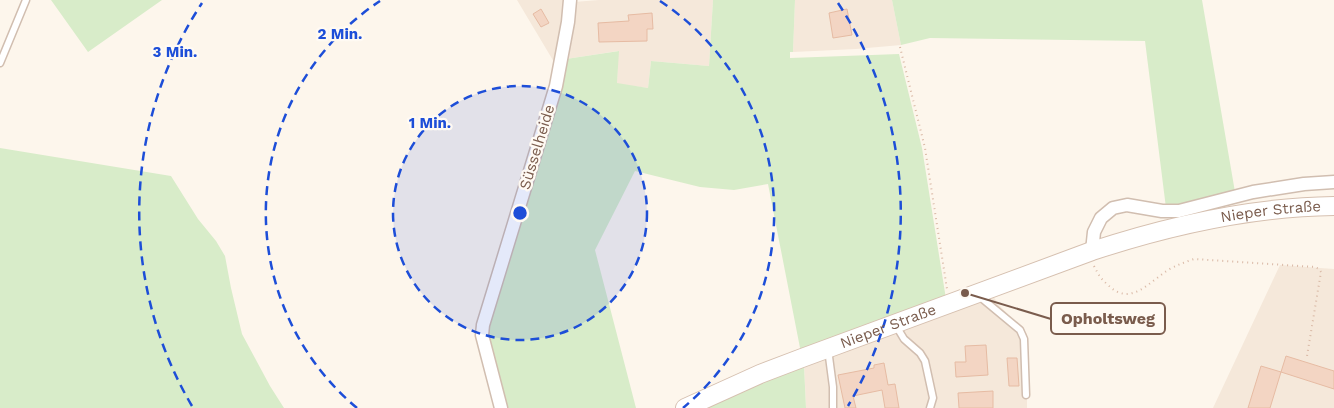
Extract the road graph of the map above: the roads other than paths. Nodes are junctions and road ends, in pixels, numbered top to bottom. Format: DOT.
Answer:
graph roads {
  1 [pos="26,0"];
  2 [pos="570,0"];
  3 [pos="0,63"];
  4 [pos="1334,182"];
  5 [pos="1334,206"];
  6 [pos="1092,251"];
  7 [pos="976,294"];
  8 [pos="895,323"];
  9 [pos="828,348"];
  10 [pos="1026,395"];
  11 [pos="501,408"];
  12 [pos="685,408"];
  13 [pos="833,408"];
  14 [pos="930,408"];
  1 -- 3 [label="lane"];
  2 -- 11 [label="street, Süsselheide"];
  4 -- 6 [label="street"];
  5 -- 6 [label="street, Nieper Straße"];
  6 -- 7 [label="street, Nieper Straße"];
  7 -- 8 [label="street, Nieper Straße"];
  7 -- 10 [label="lane"];
  8 -- 9 [label="street, Nieper Straße"];
  8 -- 14 [label="lane"];
  9 -- 12 [label="street, Nieper Straße"];
  9 -- 13 [label="lane"];
}
